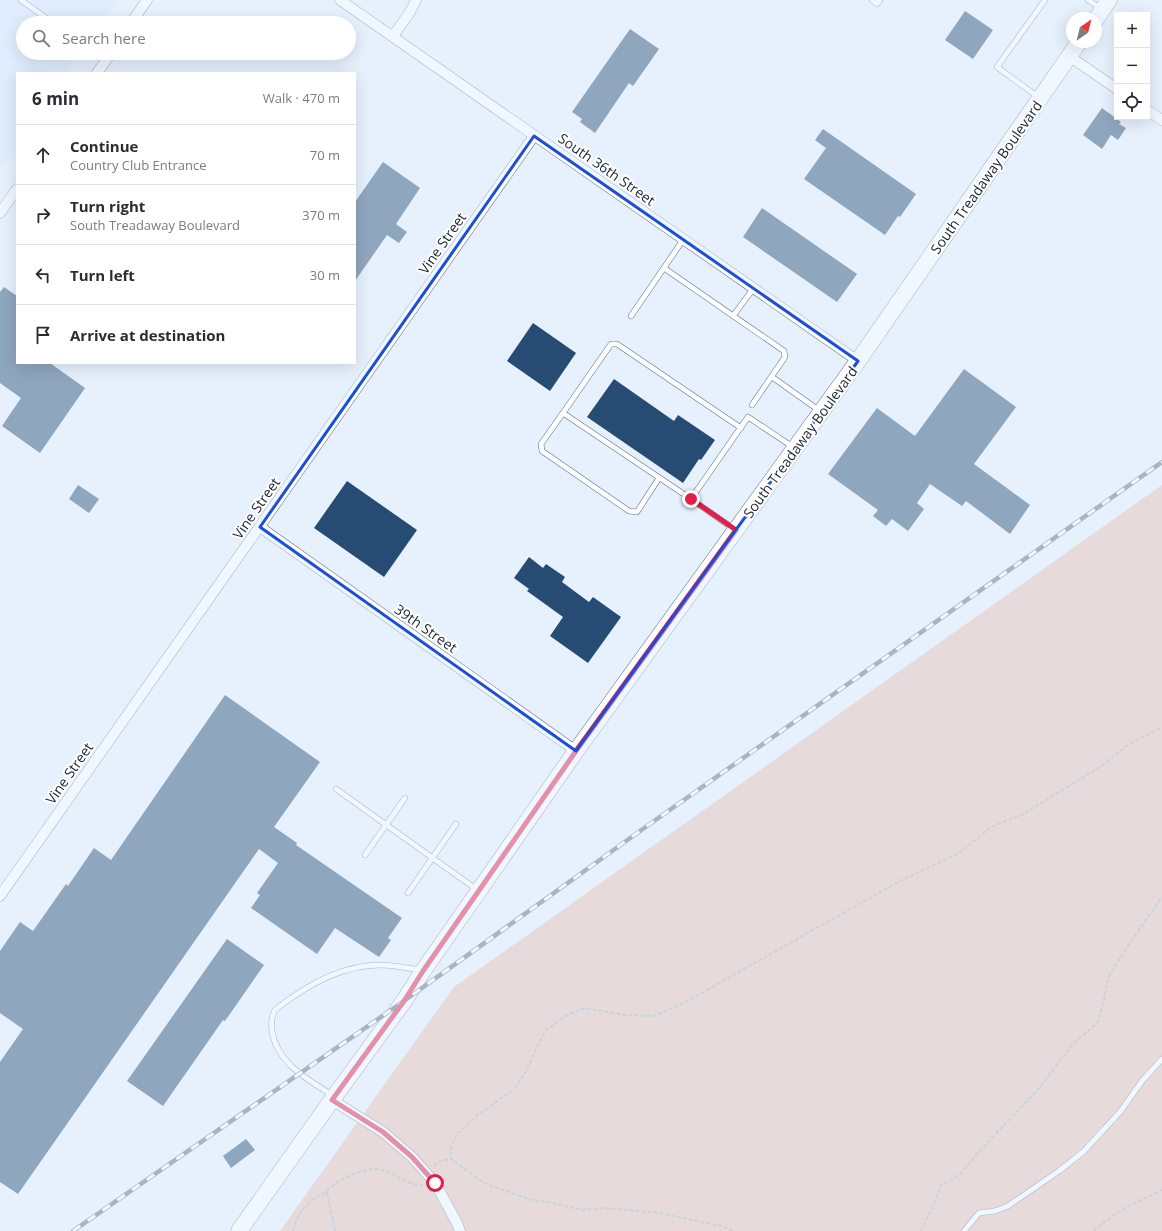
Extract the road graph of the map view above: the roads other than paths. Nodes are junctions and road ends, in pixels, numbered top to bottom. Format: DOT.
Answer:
graph roads {
  1 [pos="21,0"];
  2 [pos="147,0"];
  3 [pos="340,0"];
  4 [pos="416,0"];
  5 [pos="872,0"];
  6 [pos="880,0"];
  7 [pos="1045,0"];
  8 [pos="1088,0"];
  9 [pos="1103,10"];
  10 [pos="43,16"];
  11 [pos="136,16"];
  12 [pos="393,36"];
  13 [pos="1075,48"];
  14 [pos="1069,56"];
  15 [pos="106,60"];
  16 [pos="98,72"];
  17 [pos="1114,87"];
  18 [pos="1040,98"];
  19 [pos="1150,112"];
  20 [pos="1162,120"];
  21 [pos="534,136"];
  22 [pos="16,190"];
  23 [pos="0,214"];
  24 [pos="683,240"];
  25 [pos="664,268"];
  26 [pos="753,289"];
  27 [pos="631,316"];
  28 [pos="733,316"];
  29 [pos="858,361"];
  30 [pos="772,377"];
  31 [pos="752,405"];
  32 [pos="821,412"];
  33 [pos="562,413"];
  34 [pos="740,428"];
  35 [pos="795,449"];
  36 [pos="659,478"];
  37 [pos="691,499"];
  38 [pos="260,527"];
  39 [pos="736,530"];
  40 [pos="576,751"];
  41 [pos="336,789"];
  42 [pos="405,798"];
  43 [pos="456,824"];
  44 [pos="386,825"];
  45 [pos="366,855"];
  46 [pos="432,858"];
  47 [pos="479,891"];
  48 [pos="408,893"];
  49 [pos="0,896"];
  50 [pos="423,971"];
  51 [pos="1162,1059"];
  52 [pos="333,1099"];
  53 [pos="239,1231"];
  54 [pos="460,1231"];
  55 [pos="964,1231"];
  1 -- 10 [label="lane"];
  2 -- 11 [label="street"];
  3 -- 12 [label="street, South 36th Street"];
  4 -- 12 [label="street"];
  5 -- 6 [label="lane"];
  7 -- 18 [label="lane"];
  8 -- 9 [label="lane"];
  12 -- 21 [label="street, South 36th Street"];
  13 -- 14 [label="main road, South Treadaway Boulevard"];
  14 -- 17 [label="street"];
  14 -- 18 [label="main road, South Treadaway Boulevard"];
  15 -- 16 [label="street"];
  18 -- 29 [label="main road, South Treadaway Boulevard"];
  19 -- 20 [label="street"];
  21 -- 24 [label="street, South 36th Street"];
  21 -- 38 [label="street, Vine Street"];
  22 -- 23 [label="street"];
  24 -- 25 [label="lane"];
  24 -- 26 [label="street, South 36th Street"];
  25 -- 27 [label="lane"];
  25 -- 28 [label="lane"];
  26 -- 28 [label="lane"];
  26 -- 29 [label="street, South 36th Street"];
  28 -- 30 [label="lane"];
  29 -- 32 [label="main road, South Treadaway Boulevard"];
  30 -- 31 [label="lane"];
  30 -- 32 [label="lane"];
  32 -- 35 [label="main road, South Treadaway Boulevard"];
  33 -- 34 [label="lane"];
  33 -- 36 [label="lane"];
  33 -- 36 [label="lane"];
  34 -- 35 [label="lane"];
  34 -- 37 [label="lane"];
  35 -- 39 [label="main road, South Treadaway Boulevard"];
  36 -- 37 [label="lane"];
  37 -- 39 [label="lane"];
  38 -- 40 [label="street, 39th Street"];
  38 -- 49 [label="street, Vine Street"];
  39 -- 40 [label="main road, South Treadaway Boulevard"];
  40 -- 47 [label="main road, South Treadaway Boulevard"];
  41 -- 44 [label="lane"];
  42 -- 44 [label="lane"];
  43 -- 46 [label="lane"];
  44 -- 45 [label="lane"];
  44 -- 46 [label="lane"];
  46 -- 47 [label="lane"];
  46 -- 48 [label="lane"];
  47 -- 50 [label="main road, South Treadaway Boulevard"];
  50 -- 52 [label="main road, South Treadaway Boulevard"];
  50 -- 52 [label="lane"];
  51 -- 55 [label="lane"];
  52 -- 53 [label="main road, South Treadaway Boulevard"];
  52 -- 54 [label="street"];
}
